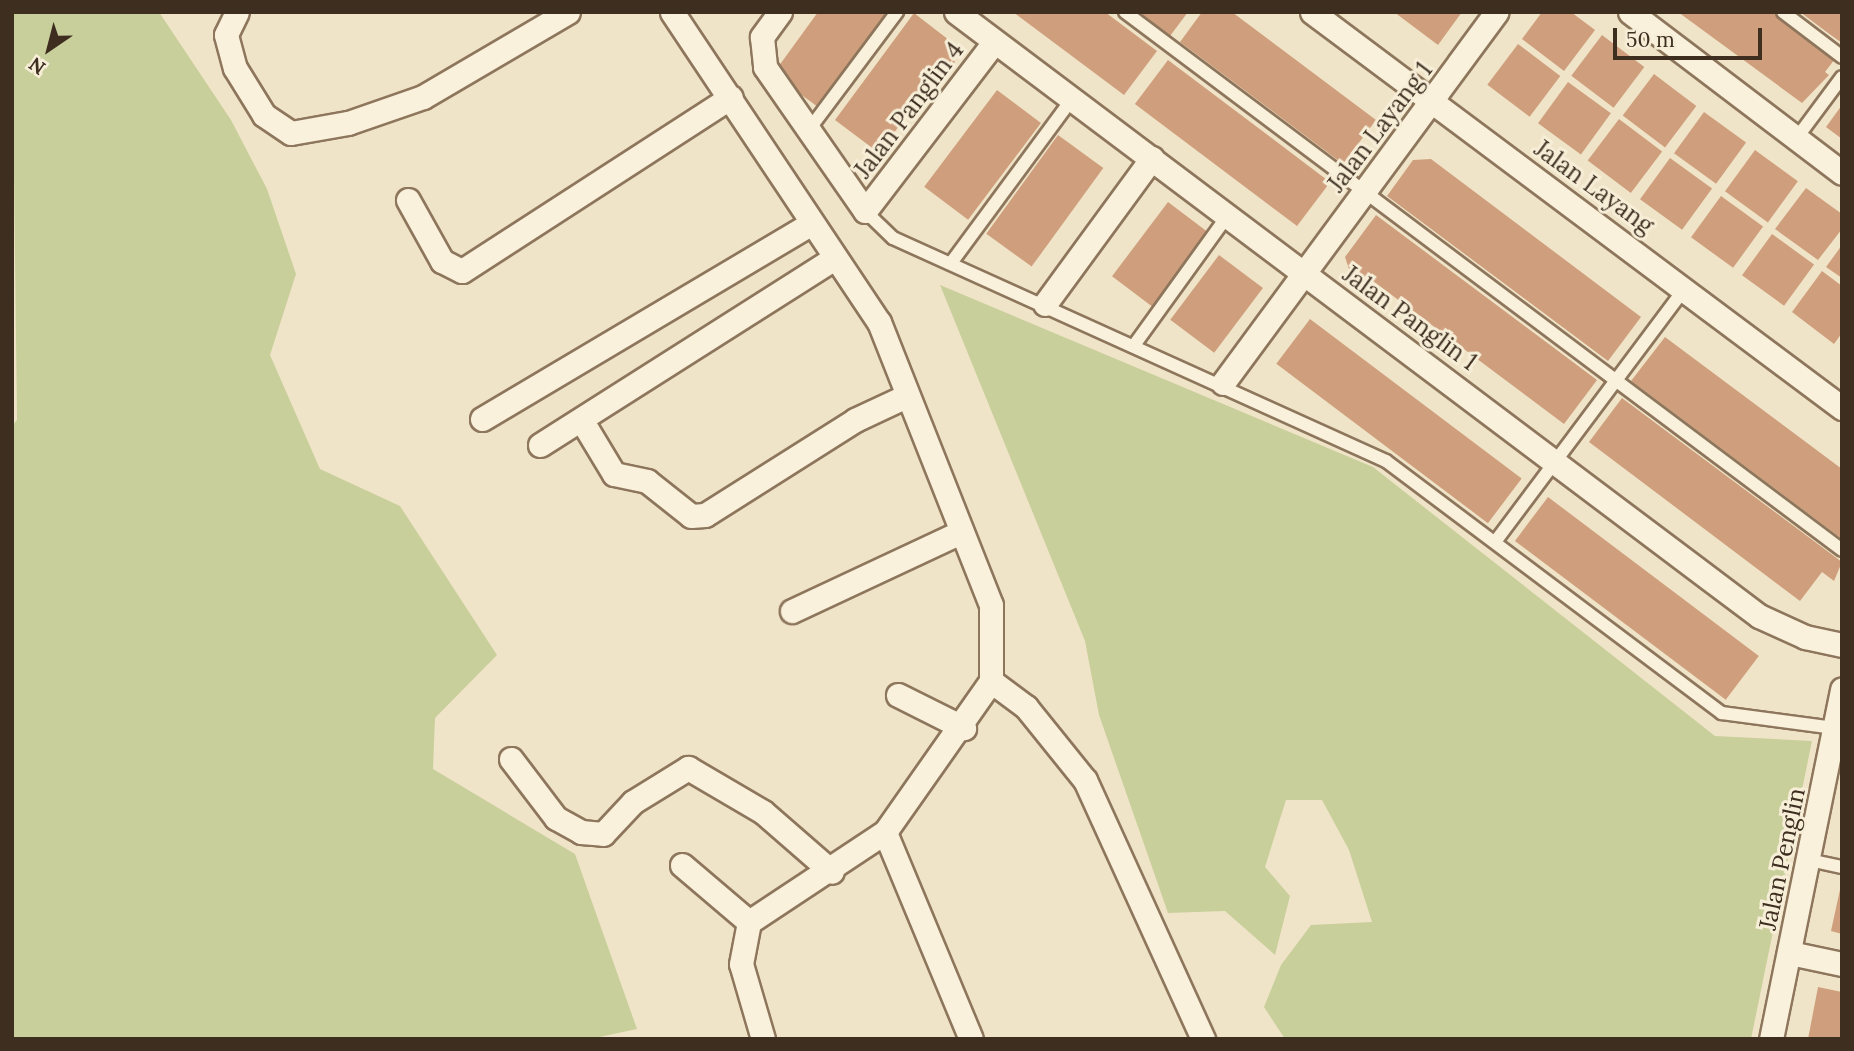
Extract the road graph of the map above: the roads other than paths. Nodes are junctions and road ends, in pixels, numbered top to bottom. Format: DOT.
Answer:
graph roads {
  1 [pos="237,12"];
  2 [pos="568,12"];
  3 [pos="672,12"];
  4 [pos="780,12"];
  5 [pos="897,12"];
  6 [pos="1125,12"];
  7 [pos="1312,12"];
  8 [pos="1497,12"];
  9 [pos="1630,12"];
  10 [pos="1783,12"];
  11 [pos="960,13"];
  12 [pos="994,42"];
  13 [pos="1842,57"];
  14 [pos="1842,77"];
  15 [pos="730,97"];
  16 [pos="1072,99"];
  17 [pos="1431,102"];
  18 [pos="807,131"];
  19 [pos="1796,139"];
  20 [pos="1152,158"];
  21 [pos="1842,173"];
  22 [pos="1365,190"];
  23 [pos="408,200"];
  24 [pos="865,211"];
  25 [pos="1228,215"];
  26 [pos="810,224"];
  27 [pos="834,259"];
  28 [pos="951,263"];
  29 [pos="1305,273"];
  30 [pos="1686,287"];
  31 [pos="1045,304"];
  32 [pos="1135,344"];
  33 [pos="1617,381"];
  34 [pos="1223,383"];
  35 [pos="904,397"];
  36 [pos="1842,408"];
  37 [pos="482,419"];
  38 [pos="582,421"];
  39 [pos="540,445"];
  40 [pos="1558,460"];
  41 [pos="961,531"];
  42 [pos="1495,542"];
  43 [pos="1842,550"];
  44 [pos="792,611"];
  45 [pos="1842,645"];
  46 [pos="991,681"];
  47 [pos="1842,689"];
  48 [pos="898,695"];
  49 [pos="964,728"];
  50 [pos="1834,728"];
  51 [pos="510,759"];
  52 [pos="1835,773"];
  53 [pos="886,832"];
  54 [pos="1809,860"];
  55 [pos="682,865"];
  56 [pos="1842,867"];
  57 [pos="832,872"];
  58 [pos="749,922"];
  59 [pos="1790,953"];
  60 [pos="1842,964"];
  61 [pos="763,1039"];
  62 [pos="971,1039"];
  63 [pos="1203,1039"];
  64 [pos="1771,1039"];
  1 -- 2 [label="street"];
  3 -- 15 [label="street"];
  4 -- 18 [label="street"];
  5 -- 18 [label="lane"];
  6 -- 22 [label="lane"];
  7 -- 17 [label="street, Jalan Layang"];
  8 -- 17 [label="street, Jalan Layang 1"];
  9 -- 19 [label="street"];
  10 -- 13 [label="lane"];
  11 -- 12 [label="street, Jalan Panglin 1"];
  12 -- 16 [label="street, Jalan Panglin 1"];
  12 -- 24 [label="street, Jalan Panglin 4"];
  14 -- 19 [label="lane"];
  15 -- 23 [label="street"];
  15 -- 26 [label="street"];
  16 -- 20 [label="street, Jalan Panglin 1"];
  16 -- 28 [label="lane"];
  17 -- 22 [label="street, Jalan Layang 1"];
  17 -- 30 [label="street, Jalan Layang"];
  18 -- 24 [label="street"];
  19 -- 21 [label="street"];
  20 -- 25 [label="street, Jalan Panglin 1"];
  20 -- 31 [label="street"];
  22 -- 29 [label="street, Jalan Layang 1"];
  22 -- 33 [label="lane"];
  24 -- 28 [label="lane"];
  25 -- 29 [label="street, Jalan Panglin 1"];
  25 -- 32 [label="lane"];
  26 -- 27 [label="street"];
  26 -- 37 [label="street"];
  27 -- 35 [label="street"];
  27 -- 38 [label="street"];
  28 -- 31 [label="lane"];
  29 -- 34 [label="street, Jalan Layang 1"];
  29 -- 40 [label="street, Jalan Panglin 1"];
  30 -- 33 [label="lane"];
  30 -- 36 [label="street, Jalan Layang"];
  31 -- 32 [label="lane"];
  32 -- 34 [label="lane"];
  33 -- 40 [label="lane"];
  33 -- 43 [label="lane"];
  34 -- 42 [label="lane"];
  35 -- 38 [label="street"];
  35 -- 41 [label="street"];
  38 -- 39 [label="street"];
  40 -- 42 [label="lane"];
  40 -- 45 [label="street, Jalan Panglin 1"];
  41 -- 44 [label="street"];
  41 -- 46 [label="street"];
  42 -- 50 [label="lane"];
  46 -- 49 [label="street"];
  46 -- 63 [label="street"];
  47 -- 50 [label="street, Jalan Penglin"];
  48 -- 49 [label="street"];
  49 -- 53 [label="street"];
  50 -- 52 [label="street, Jalan Penglin"];
  51 -- 57 [label="street"];
  52 -- 54 [label="street, Jalan Penglin"];
  53 -- 57 [label="street"];
  53 -- 62 [label="street"];
  54 -- 56 [label="lane"];
  54 -- 59 [label="street, Jalan Penglin"];
  55 -- 58 [label="street"];
  57 -- 58 [label="street"];
  58 -- 61 [label="street"];
  59 -- 60 [label="street"];
  59 -- 64 [label="street, Jalan Penglin"];
}
